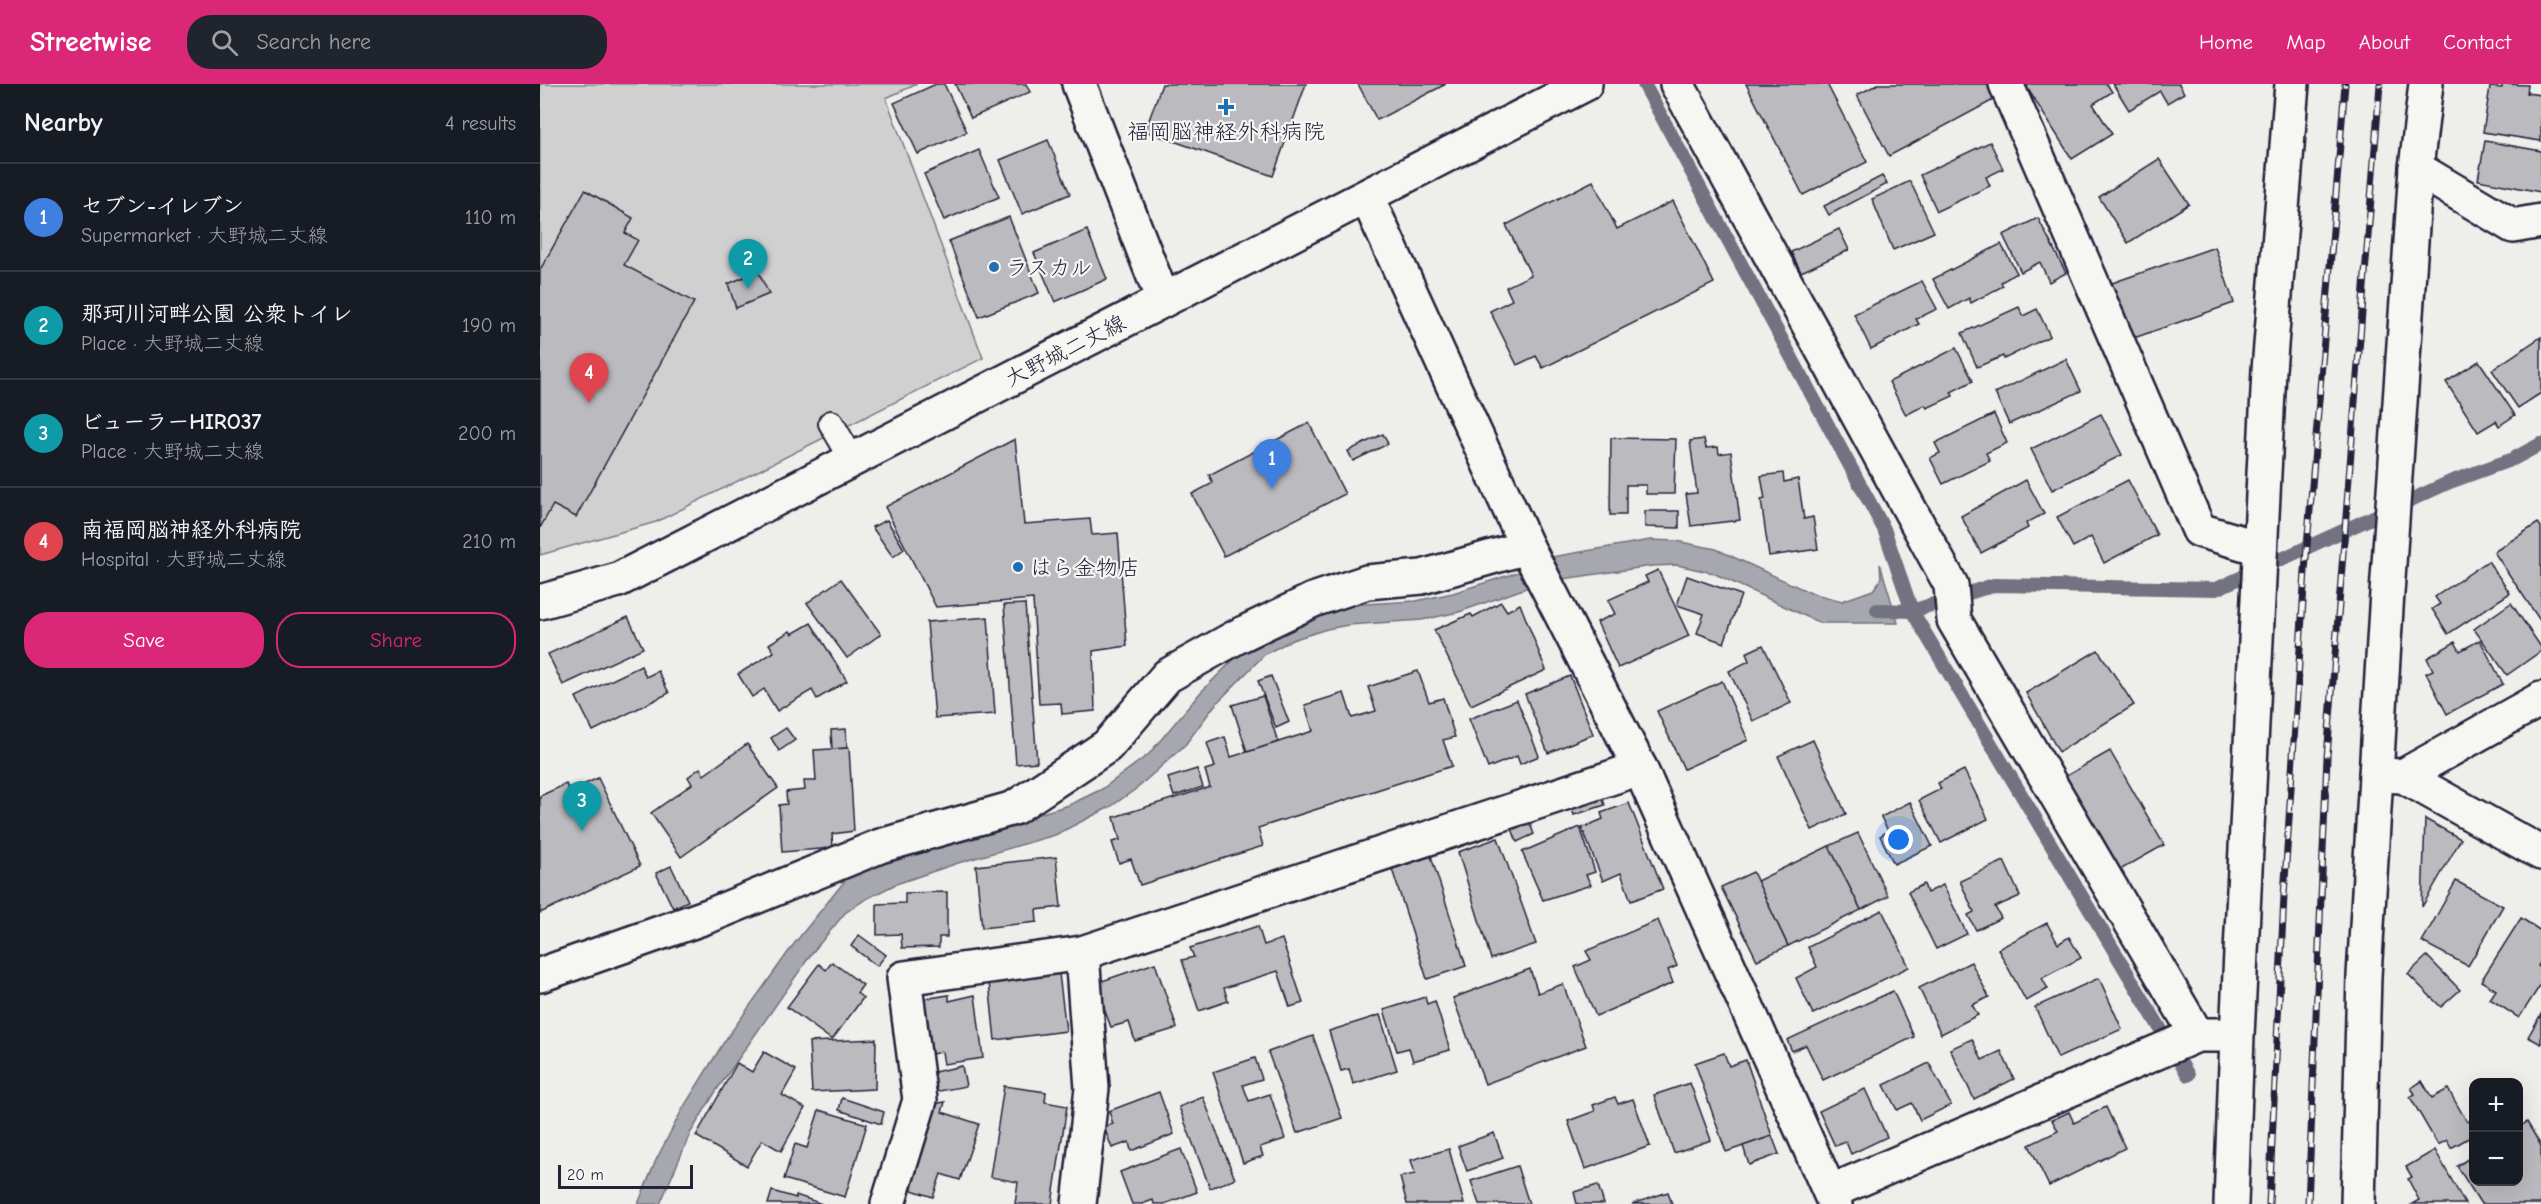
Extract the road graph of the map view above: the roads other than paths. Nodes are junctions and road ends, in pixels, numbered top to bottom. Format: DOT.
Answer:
graph roads {
  1 [pos="1079,84"];
  2 [pos="1585,84"];
  3 [pos="1677,84"];
  4 [pos="2006,84"];
  5 [pos="2292,84"];
  6 [pos="2426,84"];
  7 [pos="2416,168"];
  8 [pos="1367,197"];
  9 [pos="2541,221"];
  10 [pos="1163,300"];
  11 [pos="831,423"];
  12 [pos="852,459"];
  13 [pos="1527,547"];
  14 [pos="2259,548"];
  15 [pos="540,603"];
  16 [pos="2541,699"];
  17 [pos="1640,768"];
  18 [pos="2389,776"];
  19 [pos="2541,853"];
  20 [pos="1082,953"];
  21 [pos="540,975"];
  22 [pos="2197,1035"];
  23 [pos="2237,1036"];
  24 [pos="1833,1198"];
  25 [pos="888,1204"];
  26 [pos="1079,1204"];
  27 [pos="2231,1204"];
  28 [pos="2358,1204"];
  1 -- 10 [label="street"];
  2 -- 8 [label="street, 大野城二丈線"];
  3 -- 22 [label="street"];
  4 -- 14 [label="street"];
  5 -- 14 [label="street"];
  6 -- 7 [label="street"];
  7 -- 9 [label="street"];
  7 -- 18 [label="street"];
  8 -- 10 [label="street, 大野城二丈線"];
  8 -- 13 [label="street"];
  10 -- 12 [label="street, 大野城二丈線"];
  11 -- 12 [label="lane"];
  12 -- 15 [label="street, 大野城二丈線"];
  13 -- 17 [label="street"];
  13 -- 21 [label="street"];
  14 -- 23 [label="street"];
  16 -- 18 [label="street"];
  17 -- 20 [label="street"];
  17 -- 24 [label="street"];
  18 -- 19 [label="street"];
  18 -- 28 [label="street"];
  20 -- 25 [label="street"];
  20 -- 26 [label="street"];
  22 -- 23 [label="street"];
  22 -- 24 [label="street"];
  23 -- 27 [label="street"];
}
